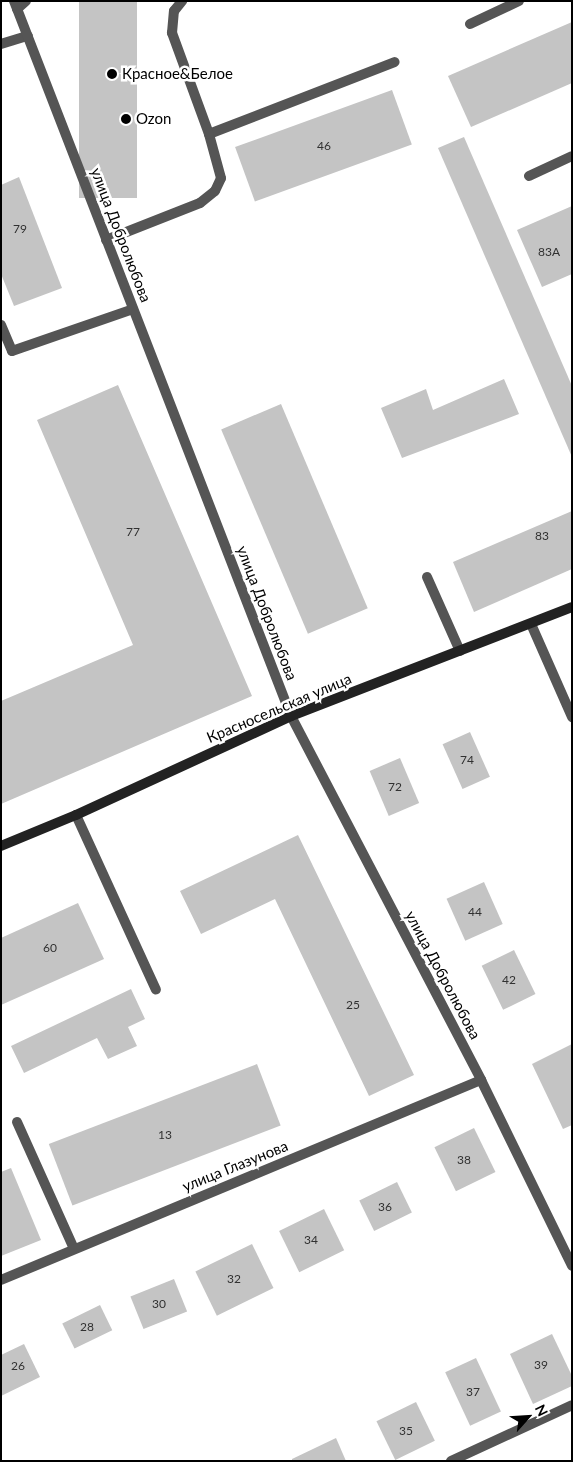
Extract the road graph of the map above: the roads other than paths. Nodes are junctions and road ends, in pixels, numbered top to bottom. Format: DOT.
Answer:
graph roads {
  1 [pos="26,1"];
  2 [pos="182,1"];
  3 [pos="519,1"];
  4 [pos="16,5"];
  5 [pos="470,24"];
  6 [pos="28,36"];
  7 [pos="1,44"];
  8 [pos="395,62"];
  9 [pos="209,134"];
  10 [pos="572,156"];
  11 [pos="529,176"];
  12 [pos="106,240"];
  13 [pos="133,310"];
  14 [pos="1,325"];
  15 [pos="427,577"];
  16 [pos="572,607"];
  17 [pos="531,624"];
  18 [pos="460,651"];
  19 [pos="291,716"];
  20 [pos="572,717"];
  21 [pos="76,815"];
  22 [pos="1,846"];
  23 [pos="156,990"];
  24 [pos="481,1080"];
  25 [pos="17,1122"];
  26 [pos="74,1248"];
  27 [pos="572,1266"];
  28 [pos="1,1280"];
  29 [pos="572,1405"];
  30 [pos="451,1461"];
  1 -- 4 [label="street"];
  2 -- 9 [label="street"];
  3 -- 5 [label="street"];
  4 -- 6 [label="street, улица Добролюбова"];
  6 -- 7 [label="street"];
  6 -- 12 [label="street, улица Добролюбова"];
  8 -- 9 [label="street"];
  9 -- 12 [label="street"];
  10 -- 11 [label="street"];
  12 -- 13 [label="street, улица Добролюбова"];
  13 -- 14 [label="street"];
  13 -- 19 [label="street, улица Добролюбова"];
  15 -- 18 [label="street"];
  16 -- 17 [label="main road, Красносельская улица"];
  17 -- 18 [label="main road, Красносельская улица"];
  17 -- 20 [label="street"];
  18 -- 19 [label="main road, Красносельская улица"];
  19 -- 21 [label="main road, Красносельская улица"];
  19 -- 24 [label="street, улица Добролюбова"];
  21 -- 22 [label="main road, Красносельская улица"];
  21 -- 23 [label="street"];
  24 -- 26 [label="street, улица Глазунова"];
  24 -- 27 [label="street, улица Добролюбова"];
  25 -- 26 [label="street"];
  26 -- 28 [label="street, улица Глазунова"];
  29 -- 30 [label="street"];
}
